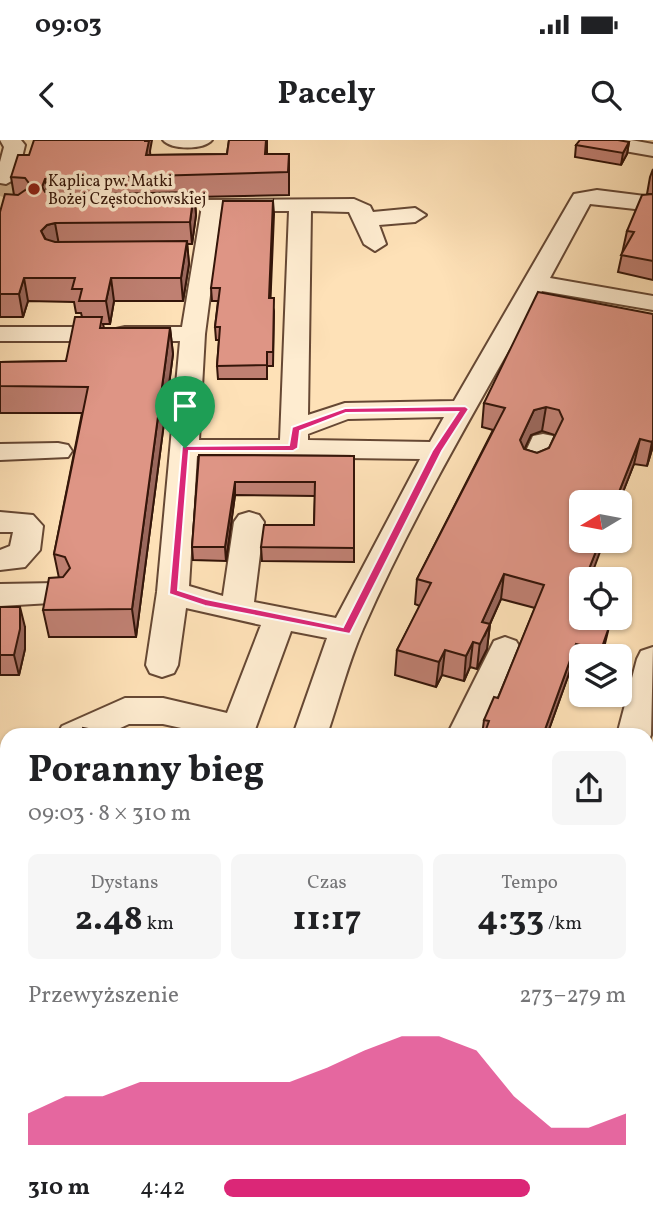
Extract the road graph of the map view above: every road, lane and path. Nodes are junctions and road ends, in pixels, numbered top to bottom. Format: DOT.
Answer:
graph roads {
  1 [pos="8,140"];
  2 [pos="173,140"];
  3 [pos="202,140"];
  4 [pos="596,140"];
  5 [pos="653,150"];
  6 [pos="6,177"];
  7 [pos="300,204"];
  8 [pos="653,204"];
  9 [pos="415,215"];
  10 [pos="366,219"];
  11 [pos="375,244"];
  12 [pos="536,283"];
  13 [pos="581,291"];
  14 [pos="653,303"];
  15 [pos="571,314"];
  16 [pos="0,334"];
  17 [pos="193,334"];
  18 [pos="465,409"];
  19 [pos="295,439"];
  20 [pos="185,448"];
  21 [pos="58,451"];
  22 [pos="437,451"];
  23 [pos="0,452"];
  24 [pos="249,522"];
  25 [pos="0,523"];
  26 [pos="0,561"];
  27 [pos="173,592"];
  28 [pos="57,594"];
  29 [pos="0,595"];
  30 [pos="237,609"];
  31 [pos="280,618"];
  32 [pos="346,631"];
  33 [pos="505,649"];
  34 [pos="653,659"];
  35 [pos="162,665"];
  36 [pos="90,728"];
  37 [pos="227,728"];
  38 [pos="239,728"];
  39 [pos="312,728"];
  40 [pos="467,728"];
  41 [pos="636,728"];
  1 -- 6 [label="street"];
  2 -- 3 [label="street"];
  4 -- 5 [label="street"];
  7 -- 10 [label="street"];
  7 -- 17 [label="street"];
  7 -- 19 [label="street"];
  8 -- 12 [label="street"];
  9 -- 10 [label="street"];
  10 -- 11 [label="street"];
  12 -- 13 [label="street"];
  12 -- 18 [label="street"];
  13 -- 14 [label="street"];
  13 -- 15 [label="street"];
  16 -- 17 [label="street"];
  17 -- 20 [label="street"];
  18 -- 19 [label="street"];
  18 -- 22 [label="street"];
  19 -- 20 [label="street"];
  19 -- 22 [label="street"];
  20 -- 27 [label="street"];
  21 -- 23 [label="street"];
  22 -- 32 [label="street"];
  24 -- 30 [label="street"];
  25 -- 26 [label="street"];
  27 -- 30 [label="street"];
  27 -- 35 [label="street"];
  28 -- 29 [label="street"];
  30 -- 31 [label="street"];
  31 -- 32 [label="street"];
  31 -- 38 [label="street"];
  32 -- 39 [label="street"];
  33 -- 40 [label="street"];
  34 -- 41 [label="street"];
  36 -- 37 [label="street"];
}
